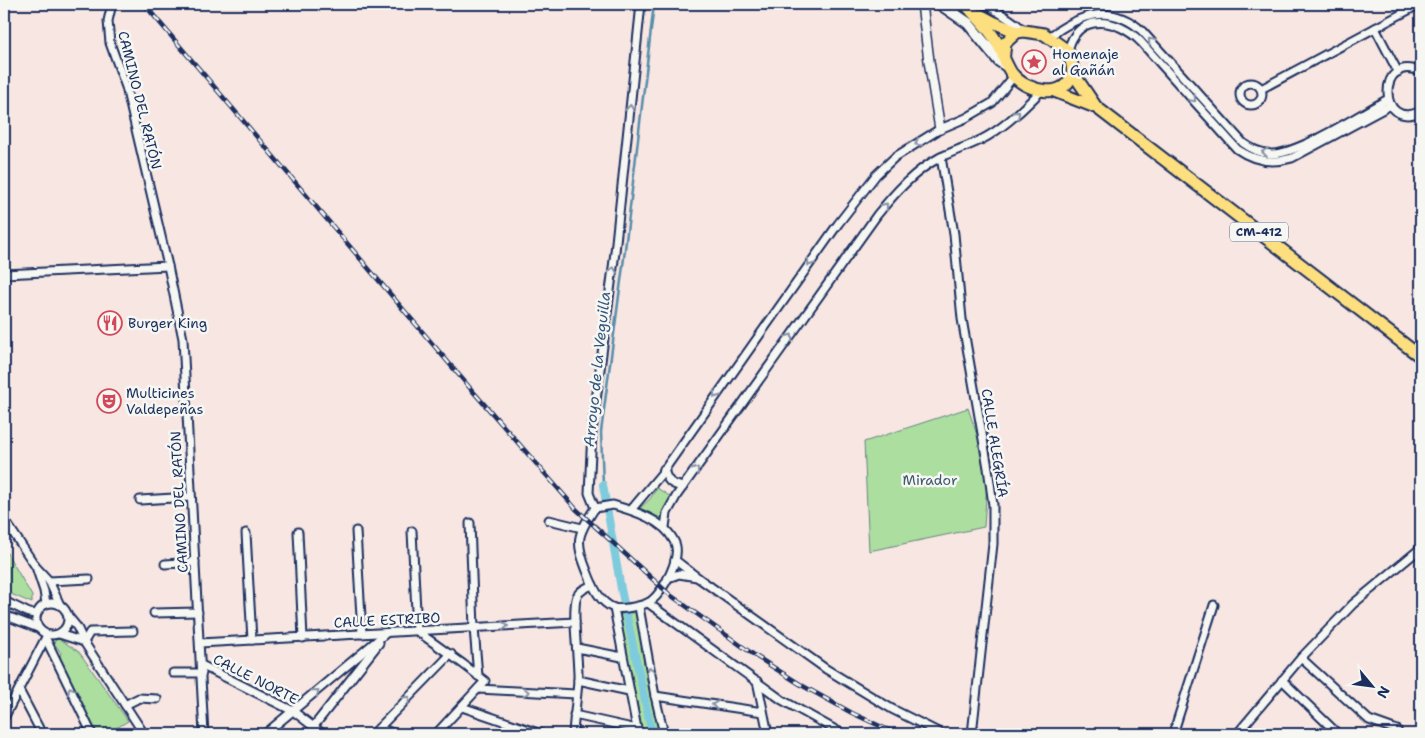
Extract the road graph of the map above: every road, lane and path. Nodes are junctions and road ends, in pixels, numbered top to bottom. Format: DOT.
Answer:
graph roads {
  1 [pos="641,4"];
  2 [pos="922,4"];
  3 [pos="940,4"];
  4 [pos="987,4"];
  5 [pos="1420,4"];
  6 [pos="112,6"];
  7 [pos="966,6"];
  8 [pos="1375,28"];
  9 [pos="1021,31"];
  10 [pos="1049,37"];
  11 [pos="1068,51"];
  12 [pos="1009,68"];
  13 [pos="1398,72"];
  14 [pos="1421,72"];
  15 [pos="1073,73"];
  16 [pos="1261,89"];
  17 [pos="1041,91"];
  18 [pos="1054,91"];
  19 [pos="1390,102"];
  20 [pos="1096,107"];
  21 [pos="1421,112"];
  22 [pos="940,129"];
  23 [pos="942,157"];
  24 [pos="168,266"];
  25 [pos="4,274"];
  26 [pos="1421,357"];
  27 [pos="664,469"];
  28 [pos="684,487"];
  29 [pos="192,497"];
  30 [pos="140,500"];
  31 [pos="595,508"];
  32 [pos="631,510"];
  33 [pos="4,519"];
  34 [pos="549,520"];
  35 [pos="470,523"];
  36 [pos="665,527"];
  37 [pos="582,528"];
  38 [pos="412,530"];
  39 [pos="356,531"];
  40 [pos="298,532"];
  41 [pos="246,533"];
  42 [pos="1421,548"];
  43 [pos="675,560"];
  44 [pos="195,562"];
  45 [pos="165,564"];
  46 [pos="36,568"];
  47 [pos="697,577"];
  48 [pos="668,578"];
  49 [pos="89,579"];
  50 [pos="49,581"];
  51 [pos="593,585"];
  52 [pos="4,601"];
  53 [pos="648,603"];
  54 [pos="46,604"];
  55 [pos="60,605"];
  56 [pos="1214,605"];
  57 [pos="639,607"];
  58 [pos="614,608"];
  59 [pos="198,612"];
  60 [pos="154,613"];
  61 [pos="36,614"];
  62 [pos="4,615"];
  63 [pos="68,616"];
  64 [pos="575,622"];
  65 [pos="38,628"];
  66 [pos="474,628"];
  67 [pos="133,631"];
  68 [pos="417,631"];
  69 [pos="387,633"];
  70 [pos="58,634"];
  71 [pos="362,634"];
  72 [pos="47,637"];
  73 [pos="303,638"];
  74 [pos="252,640"];
  75 [pos="84,642"];
  76 [pos="200,643"];
  77 [pos="577,648"];
  78 [pos="451,654"];
  79 [pos="622,657"];
  80 [pos="1301,658"];
  81 [pos="201,669"];
  82 [pos="173,673"];
  83 [pos="478,676"];
  84 [pos="578,680"];
  85 [pos="1282,680"];
  86 [pos="757,681"];
  87 [pos="478,689"];
  88 [pos="19,690"];
  89 [pos="629,691"];
  90 [pos="576,694"];
  91 [pos="655,696"];
  92 [pos="157,699"];
  93 [pos="125,705"];
  94 [pos="462,707"];
  95 [pos="293,711"];
  96 [pos="763,712"];
  97 [pos="574,715"];
  98 [pos="4,718"];
  99 [pos="314,726"];
  100 [pos="379,728"];
  101 [pos="637,731"];
  102 [pos="42,734"];
  103 [pos="92,734"];
  104 [pos="144,734"];
  105 [pos="204,734"];
  106 [pos="265,734"];
  107 [pos="322,734"];
  108 [pos="373,734"];
  109 [pos="395,734"];
  110 [pos="436,734"];
  111 [pos="541,734"];
  112 [pos="573,734"];
  113 [pos="664,734"];
  114 [pos="768,734"];
  115 [pos="843,734"];
  116 [pos="942,734"];
  117 [pos="972,734"];
  118 [pos="1173,734"];
  119 [pos="1237,734"];
  120 [pos="1338,734"];
  121 [pos="1396,734"];
  31 -- 1 [label="street, one-way"];
  2 -- 22 [label="street"];
  3 -- 12 [label="main road"];
  4 -- 9 [label="street"];
  5 -- 8 [label="street"];
  6 -- 24 [label="street, CAMINO DEL RATÓN"];
  7 -- 9 [label="main road"];
  7 -- 12 [label="main road"];
  8 -- 13 [label="street"];
  8 -- 16 [label="street"];
  9 -- 10 [label="main road"];
  9 -- 12 [label="main road"];
  10 -- 11 [label="main road"];
  19 -- 10 [label="street, one-way"];
  11 -- 15 [label="main road, CM-412"];
  11 -- 19 [label="street, one-way"];
  12 -- 17 [label="main road, CM-412"];
  12 -- 22 [label="street"];
  13 -- 14 [label="street"];
  13 -- 19 [label="street"];
  15 -- 18 [label="main road"];
  15 -- 20 [label="main road, CM-412"];
  17 -- 18 [label="main road, CM-412"];
  23 -- 17 [label="street, one-way"];
  18 -- 20 [label="main road, CM-412"];
  19 -- 21 [label="street"];
  20 -- 26 [label="main road, CM-412"];
  22 -- 27 [label="street, one-way"];
  28 -- 23 [label="street, one-way"];
  23 -- 117 [label="street, CALLE ALEGRÍA"];
  24 -- 25 [label="street"];
  24 -- 29 [label="street, CAMINO DEL RATÓN"];
  27 -- 28 [label="street"];
  27 -- 32 [label="street"];
  28 -- 36 [label="street"];
  29 -- 30 [label="street"];
  29 -- 44 [label="street, CAMINO DEL RATÓN"];
  31 -- 32 [label="street"];
  31 -- 37 [label="street"];
  32 -- 36 [label="street"];
  33 -- 46 [label="street"];
  34 -- 37 [label="street"];
  35 -- 66 [label="street"];
  36 -- 43 [label="street"];
  37 -- 51 [label="street"];
  38 -- 68 [label="street"];
  39 -- 71 [label="street"];
  40 -- 73 [label="street"];
  41 -- 74 [label="street"];
  42 -- 80 [label="street"];
  43 -- 47 [label="street"];
  43 -- 48 [label="street"];
  44 -- 45 [label="street"];
  44 -- 59 [label="street, CAMINO DEL RATÓN"];
  46 -- 50 [label="street"];
  46 -- 54 [label="street"];
  47 -- 48 [label="street"];
  47 -- 116 [label="street"];
  48 -- 53 [label="street"];
  49 -- 50 [label="street"];
  50 -- 55 [label="street"];
  51 -- 58 [label="street"];
  51 -- 64 [label="street"];
  52 -- 61 [label="street"];
  53 -- 57 [label="street"];
  53 -- 86 [label="street"];
  54 -- 55 [label="street"];
  54 -- 61 [label="street"];
  55 -- 63 [label="street"];
  56 -- 118 [label="street"];
  57 -- 58 [label="street"];
  91 -- 57 [label="street, one-way"];
  58 -- 79 [label="street"];
  59 -- 60 [label="street"];
  59 -- 76 [label="street, CAMINO DEL RATÓN"];
  61 -- 65 [label="street"];
  62 -- 65 [label="street"];
  63 -- 70 [label="street"];
  63 -- 75 [label="street"];
  66 -- 64 [label="street, CALLE ESTRIBO, one-way"];
  64 -- 77 [label="street"];
  65 -- 72 [label="street"];
  66 -- 68 [label="street, CALLE ESTRIBO"];
  66 -- 83 [label="street"];
  67 -- 75 [label="street"];
  68 -- 69 [label="street, CALLE ESTRIBO"];
  68 -- 78 [label="street"];
  69 -- 71 [label="street, CALLE ESTRIBO"];
  95 -- 69 [label="street, one-way"];
  69 -- 99 [label="street"];
  70 -- 72 [label="street"];
  70 -- 75 [label="street"];
  71 -- 73 [label="street, CALLE ESTRIBO"];
  72 -- 88 [label="street"];
  103 -- 72 [label="street, one-way"];
  73 -- 74 [label="street, CALLE ESTRIBO"];
  74 -- 76 [label="street, CALLE ESTRIBO"];
  75 -- 93 [label="street"];
  76 -- 81 [label="street, CAMINO DEL RATÓN"];
  77 -- 79 [label="street"];
  77 -- 84 [label="street"];
  78 -- 83 [label="street"];
  100 -- 78 [label="street, one-way"];
  79 -- 89 [label="street"];
  80 -- 85 [label="street"];
  80 -- 121 [label="street"];
  81 -- 82 [label="street"];
  81 -- 95 [label="street, CALLE NORTE"];
  81 -- 105 [label="street, CAMINO DEL RATÓN"];
  83 -- 87 [label="street"];
  84 -- 89 [label="street"];
  84 -- 90 [label="street"];
  85 -- 119 [label="street"];
  85 -- 120 [label="street"];
  86 -- 96 [label="street"];
  86 -- 115 [label="street"];
  87 -- 90 [label="street, one-way"];
  87 -- 94 [label="street"];
  88 -- 98 [label="street"];
  88 -- 102 [label="street"];
  89 -- 101 [label="street"];
  90 -- 97 [label="street"];
  96 -- 91 [label="street, one-way"];
  91 -- 113 [label="street"];
  92 -- 93 [label="street"];
  93 -- 104 [label="street"];
  94 -- 110 [label="street"];
  94 -- 111 [label="street"];
  95 -- 99 [label="street, CALLE NORTE"];
  95 -- 106 [label="street"];
  96 -- 114 [label="street"];
  97 -- 101 [label="street"];
  97 -- 112 [label="street"];
  99 -- 107 [label="street, CALLE NORTE"];
  100 -- 108 [label="street"];
  100 -- 109 [label="street"];
}
